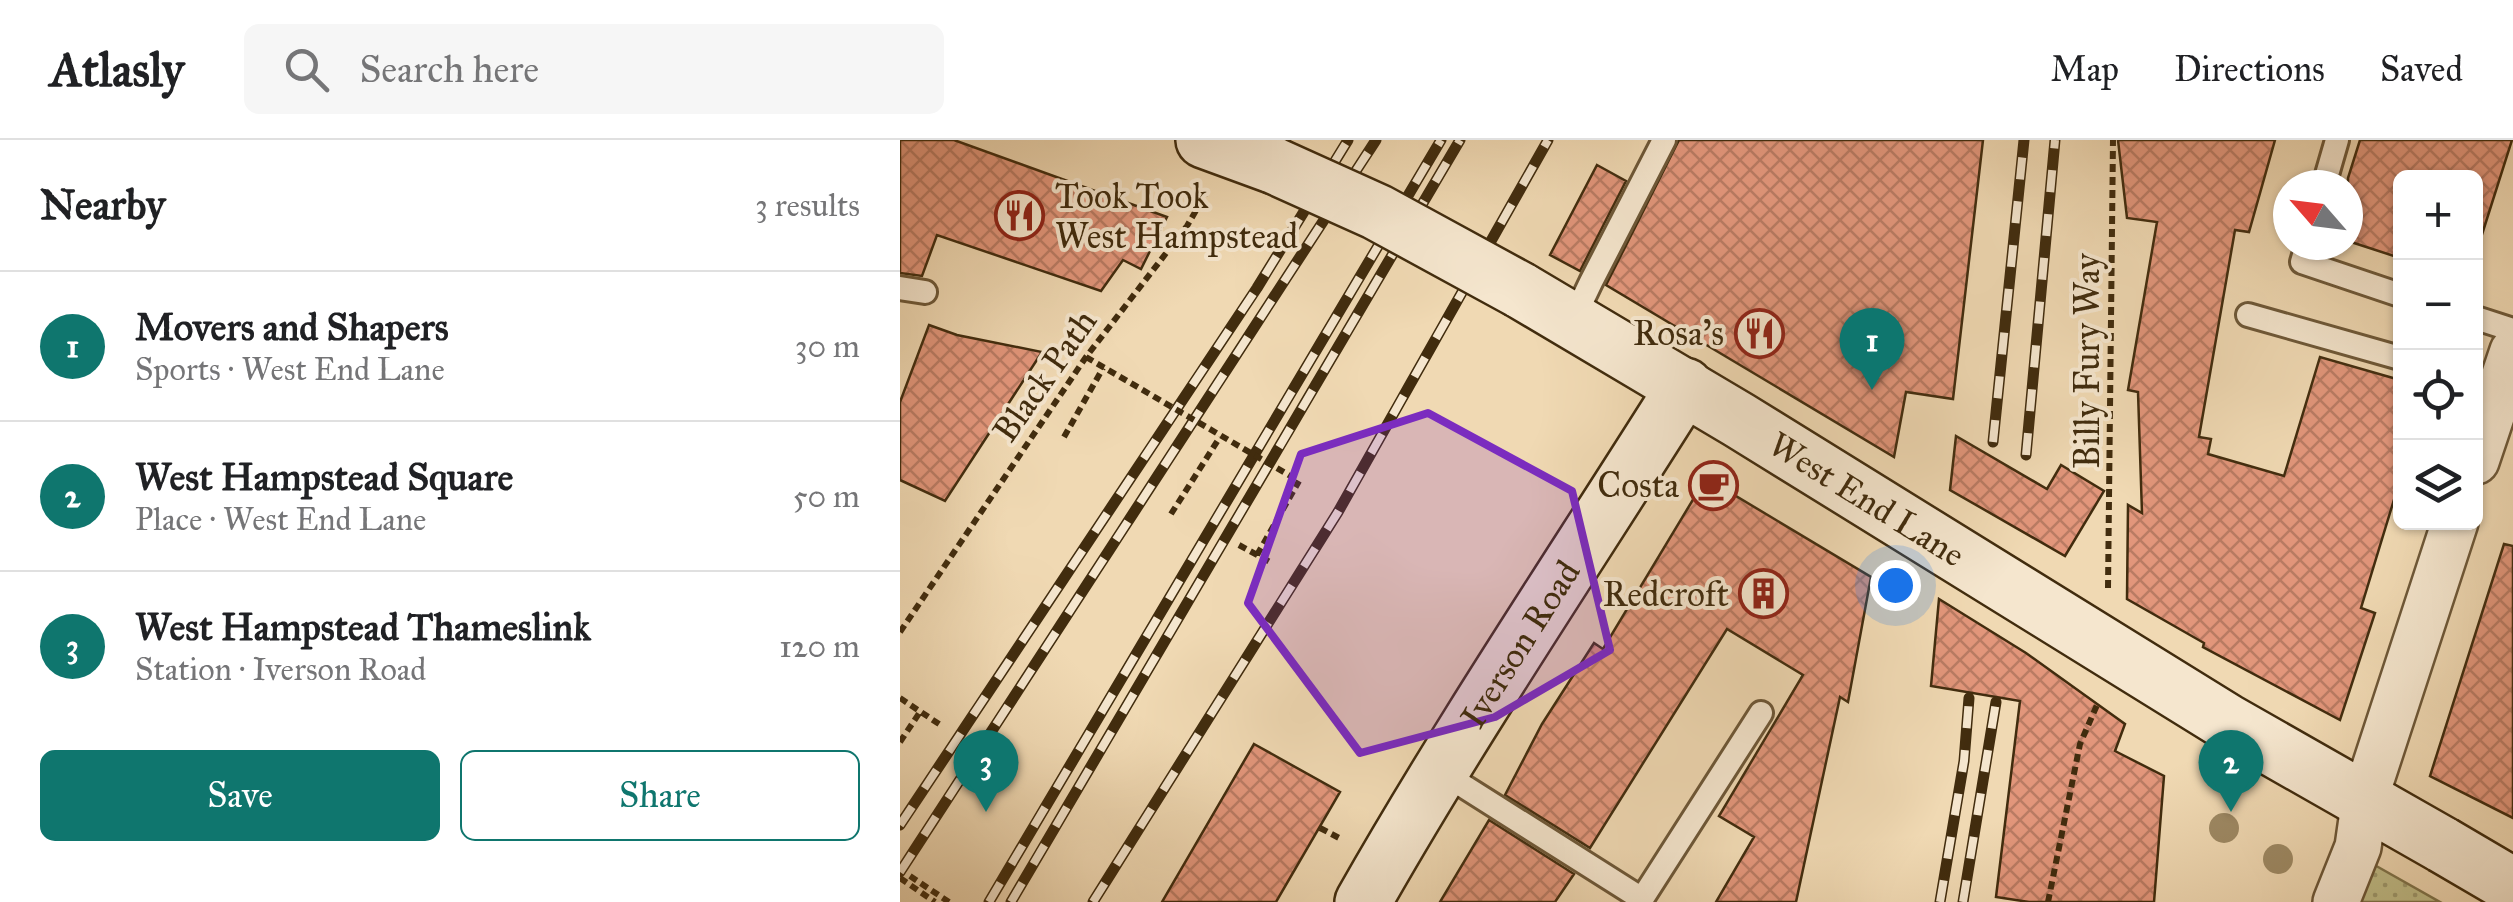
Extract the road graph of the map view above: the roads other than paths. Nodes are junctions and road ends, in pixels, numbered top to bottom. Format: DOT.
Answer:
graph roads {
  1 [pos="1664,140"];
  2 [pos="2337,140"];
  3 [pos="1236,152"];
  4 [pos="2328,170"];
  5 [pos="2303,260"];
  6 [pos="900,288"];
  7 [pos="925,292"];
  8 [pos="2393,293"];
  9 [pos="2248,315"];
  10 [pos="2483,320"];
  11 [pos="1580,325"];
  12 [pos="2513,330"];
  13 [pos="2393,356"];
  14 [pos="2496,372"];
  15 [pos="1685,386"];
  16 [pos="2481,440"];
  17 [pos="2452,530"];
  18 [pos="1761,713"];
  19 [pos="1438,770"];
  20 [pos="2365,798"];
  21 [pos="2513,886"];
  22 [pos="1641,901"];
  23 [pos="1362,902"];
  24 [pos="2336,902"];
  1 -- 11 [label="lane"];
  2 -- 4 [label="lane"];
  3 -- 11 [label="main road, West End Lane, bridge"];
  5 -- 8 [label="lane"];
  6 -- 7 [label="lane"];
  9 -- 13 [label="lane"];
  10 -- 12 [label="lane"];
  11 -- 15 [label="main road, West End Lane"];
  14 -- 16 [label="street"];
  15 -- 19 [label="main road, Iverson Road"];
  15 -- 20 [label="main road, West End Lane"];
  17 -- 20 [label="street"];
  18 -- 22 [label="lane"];
  19 -- 22 [label="lane"];
  19 -- 23 [label="main road, Iverson Road"];
  20 -- 21 [label="main road, West End Lane, bridge"];
  20 -- 24 [label="street"];
}
